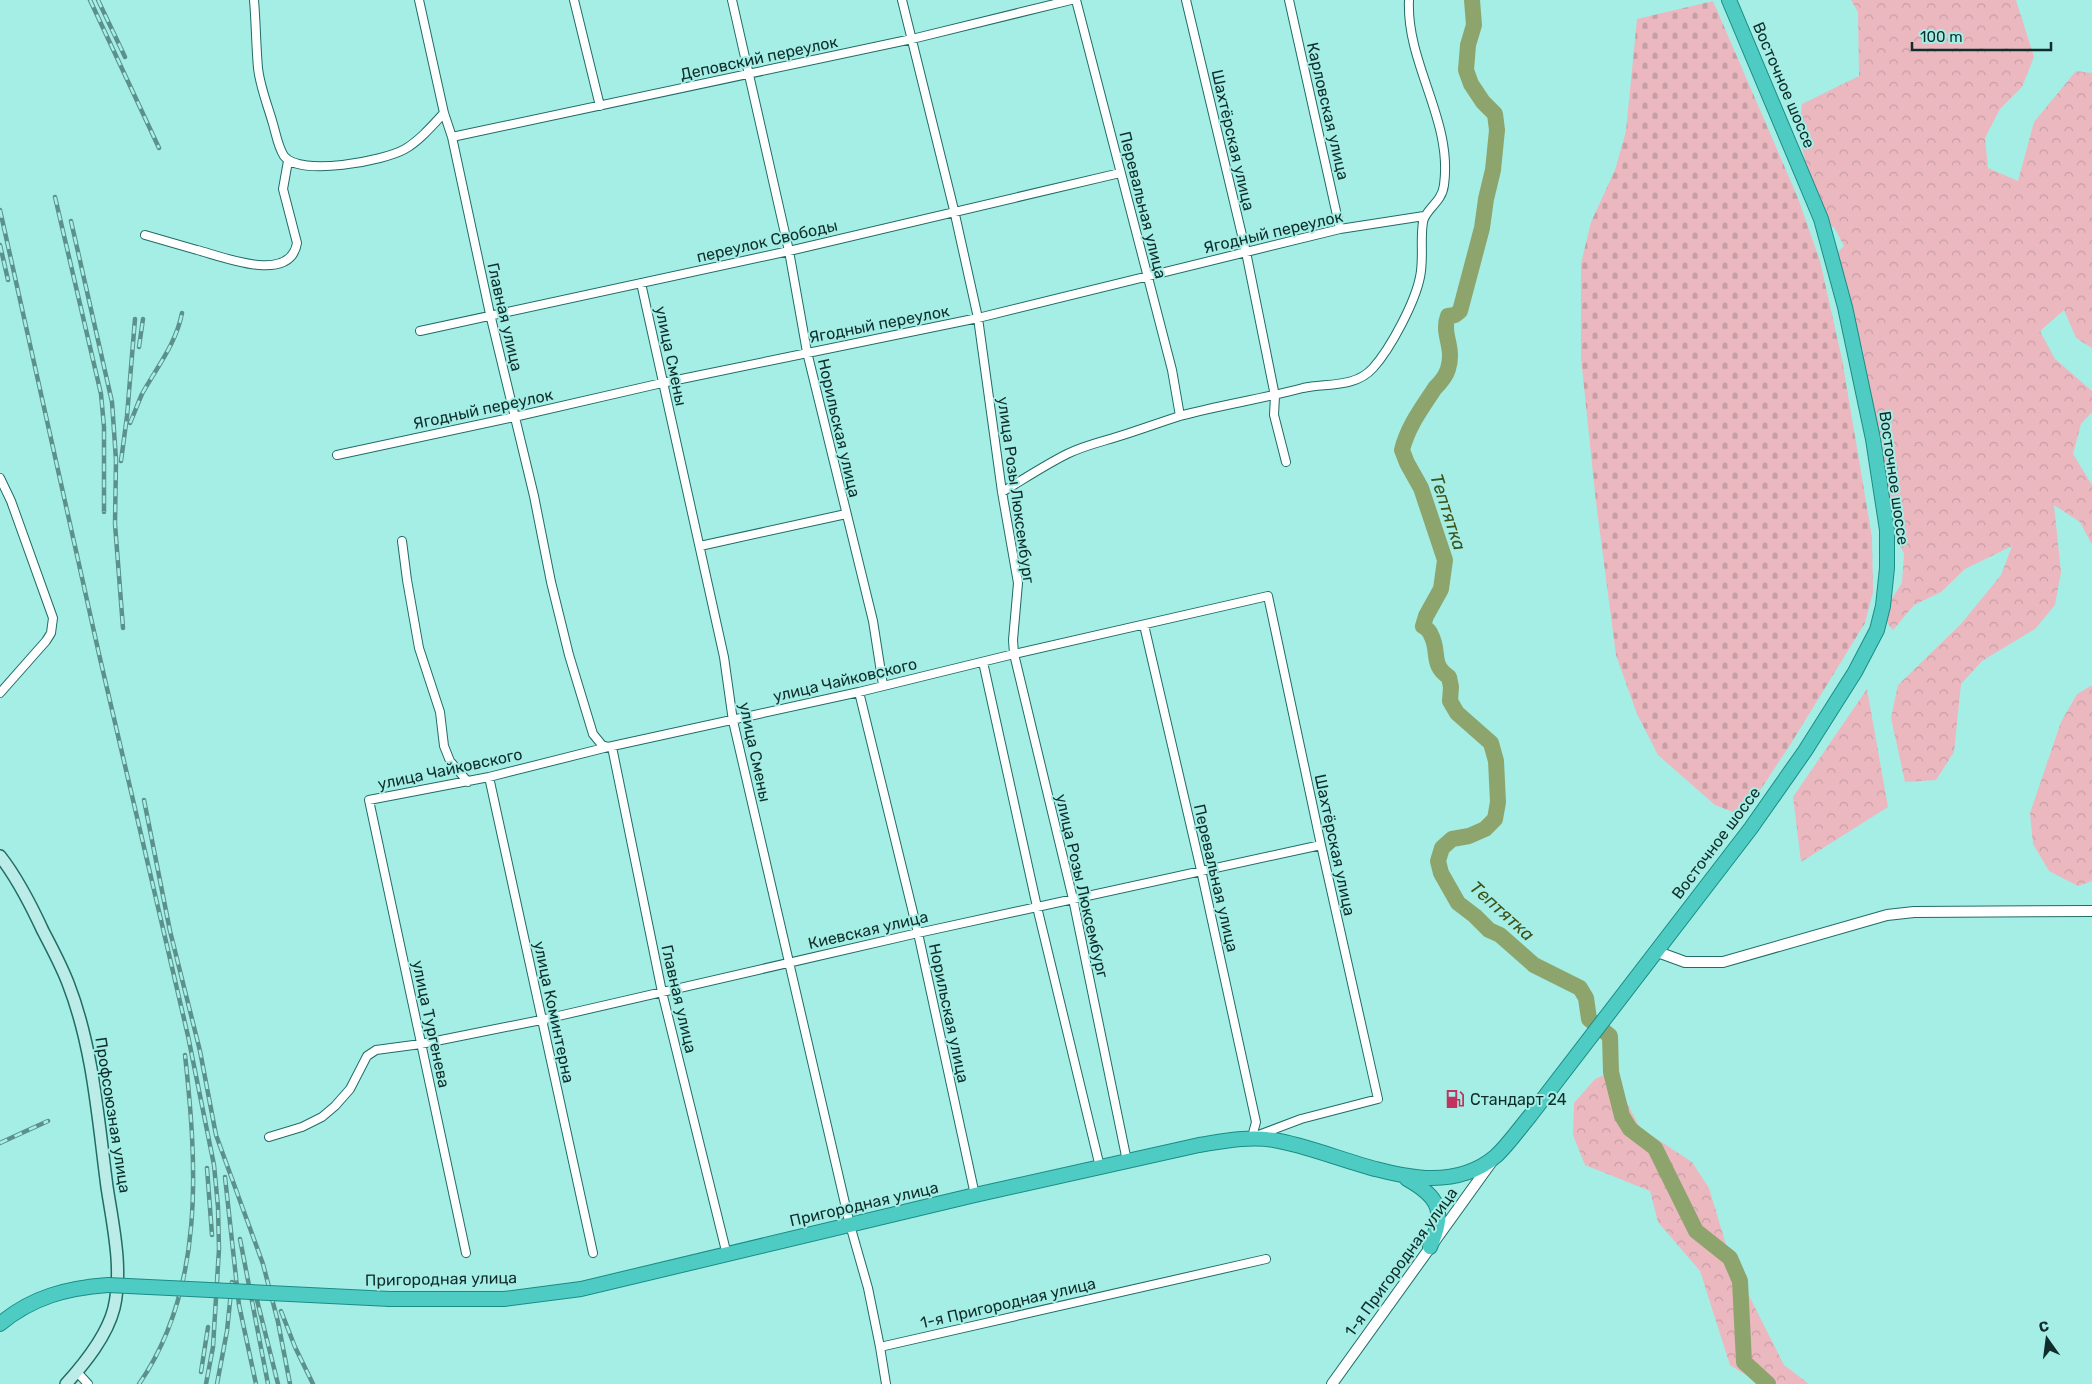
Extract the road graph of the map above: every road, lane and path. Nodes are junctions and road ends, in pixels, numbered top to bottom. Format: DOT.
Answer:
graph roads {
  1 [pos="254,0"];
  2 [pos="419,0"];
  3 [pos="574,0"];
  4 [pos="732,0"];
  5 [pos="902,0"];
  6 [pos="1071,0"];
  7 [pos="1076,0"];
  8 [pos="1186,0"];
  9 [pos="1289,0"];
  10 [pos="1409,0"];
  11 [pos="1729,0"];
  12 [pos="912,39"];
  13 [pos="748,74"];
  14 [pos="600,106"];
  15 [pos="444,113"];
  16 [pos="452,137"];
  17 [pos="288,160"];
  18 [pos="1120,172"];
  19 [pos="954,210"];
  20 [pos="1424,216"];
  21 [pos="1340,229"];
  22 [pos="145,236"];
  23 [pos="789,251"];
  24 [pos="1246,252"];
  25 [pos="1146,276"];
  26 [pos="641,283"];
  27 [pos="490,314"];
  28 [pos="978,318"];
  29 [pos="420,331"];
  30 [pos="807,352"];
  31 [pos="662,383"];
  32 [pos="1275,396"];
  33 [pos="1180,416"];
  34 [pos="514,417"];
  35 [pos="337,455"];
  36 [pos="1286,462"];
  37 [pos="0,478"];
  38 [pos="1002,492"];
  39 [pos="846,514"];
  40 [pos="402,541"];
  41 [pos="700,546"];
  42 [pos="1268,596"];
  43 [pos="1144,625"];
  44 [pos="1014,654"];
  45 [pos="983,662"];
  46 [pos="883,685"];
  47 [pos="859,692"];
  48 [pos="0,693"];
  49 [pos="733,721"];
  50 [pos="610,747"];
  51 [pos="489,778"];
  52 [pos="468,782"];
  53 [pos="369,800"];
  54 [pos="1321,845"];
  55 [pos="0,856"];
  56 [pos="1201,870"];
  57 [pos="1073,899"];
  58 [pos="1037,907"];
  59 [pos="2092,911"];
  60 [pos="918,933"];
  61 [pos="1656,951"];
  62 [pos="788,963"];
  63 [pos="662,992"];
  64 [pos="541,1020"];
  65 [pos="421,1044"];
  66 [pos="1570,1061"];
  67 [pos="269,1137"];
  68 [pos="1252,1137"];
  69 [pos="1495,1157"];
  70 [pos="1127,1161"];
  71 [pos="1100,1167"];
  72 [pos="1400,1175"];
  73 [pos="975,1195"];
  74 [pos="850,1225"];
  75 [pos="1430,1247"];
  76 [pos="466,1253"];
  77 [pos="593,1253"];
  78 [pos="727,1254"];
  79 [pos="1266,1259"];
  80 [pos="0,1324"];
  81 [pos="880,1348"];
  82 [pos="77,1372"];
  83 [pos="66,1384"];
  84 [pos="88,1384"];
  85 [pos="886,1384"];
  86 [pos="1332,1384"];
  1 -- 17 [label="street"];
  2 -- 15 [label="street, Главная улица"];
  3 -- 14 [label="street"];
  4 -- 13 [label="street, Норильская улица"];
  5 -- 12 [label="street, улица Розы Люксембург"];
  6 -- 12 [label="street, Деповский переулок"];
  7 -- 18 [label="street, Перевальная улица"];
  8 -- 24 [label="street, Шахтёрская улица"];
  9 -- 21 [label="street, Карловская улица"];
  10 -- 20 [label="street"];
  11 -- 61 [label="highway, Восточное шоссе"];
  12 -- 13 [label="street, Деповский переулок"];
  12 -- 19 [label="street, улица Розы Люксембург"];
  13 -- 14 [label="street, Деповский переулок"];
  13 -- 23 [label="street, Норильская улица"];
  14 -- 16 [label="street, Деповский переулок"];
  15 -- 16 [label="street, Главная улица"];
  15 -- 17 [label="street"];
  16 -- 27 [label="street, Главная улица"];
  17 -- 22 [label="street"];
  18 -- 19 [label="street, переулок Свободы"];
  18 -- 25 [label="street, Перевальная улица"];
  19 -- 23 [label="street, переулок Свободы"];
  19 -- 28 [label="street, улица Розы Люксембург"];
  20 -- 21 [label="street, Ягодный переулок"];
  20 -- 32 [label="street"];
  21 -- 24 [label="street, Ягодный переулок"];
  23 -- 26 [label="street, переулок Свободы"];
  23 -- 30 [label="street, Норильская улица"];
  24 -- 25 [label="street, Ягодный переулок"];
  24 -- 32 [label="street, Шахтёрская улица"];
  25 -- 28 [label="street, Ягодный переулок"];
  25 -- 33 [label="street, Перевальная улица"];
  26 -- 27 [label="street, переулок Свободы"];
  26 -- 31 [label="street, улица Смены"];
  27 -- 29 [label="street, переулок Свободы"];
  27 -- 34 [label="street, Главная улица"];
  28 -- 30 [label="street, Ягодный переулок"];
  28 -- 38 [label="street, улица Розы Люксембург"];
  30 -- 31 [label="street, Ягодный переулок"];
  30 -- 39 [label="street, Норильская улица"];
  31 -- 34 [label="street, Ягодный переулок"];
  31 -- 41 [label="street, улица Смены"];
  32 -- 33 [label="street"];
  32 -- 36 [label="street, Шахтёрская улица"];
  33 -- 38 [label="street"];
  34 -- 35 [label="street, Ягодный переулок"];
  34 -- 50 [label="street, Главная улица"];
  37 -- 48 [label="street"];
  38 -- 44 [label="street, улица Розы Люксембург"];
  39 -- 41 [label="street"];
  39 -- 46 [label="street, Норильская улица"];
  40 -- 52 [label="street"];
  41 -- 49 [label="street, улица Смены"];
  42 -- 43 [label="street, улица Чайковского"];
  42 -- 54 [label="street, Шахтёрская улица"];
  43 -- 44 [label="street, улица Чайковского"];
  43 -- 56 [label="street, Перевальная улица"];
  44 -- 45 [label="street, улица Чайковского"];
  44 -- 57 [label="street, улица Розы Люксембург"];
  45 -- 46 [label="street, улица Чайковского"];
  45 -- 58 [label="street"];
  46 -- 47 [label="street, улица Чайковского"];
  47 -- 49 [label="street, улица Чайковского"];
  47 -- 60 [label="street, Норильская улица"];
  49 -- 50 [label="street, улица Чайковского"];
  49 -- 62 [label="street, улица Смены"];
  50 -- 51 [label="street, улица Чайковского"];
  50 -- 63 [label="street, Главная улица"];
  51 -- 52 [label="street, улица Чайковского"];
  51 -- 64 [label="street, улица Коминтерна"];
  52 -- 53 [label="street, улица Чайковского"];
  53 -- 65 [label="street, улица Тургенева"];
  54 -- 56 [label="street, Киевская улица"];
  54 -- 68 [label="street, Шахтёрская улица"];
  55 -- 82 [label="main road, Профсоюзная улица"];
  56 -- 57 [label="street, Киевская улица"];
  56 -- 68 [label="street, Перевальная улица"];
  57 -- 58 [label="street, Киевская улица"];
  57 -- 70 [label="street, улица Розы Люксембург"];
  58 -- 60 [label="street, Киевская улица"];
  58 -- 71 [label="street"];
  59 -- 61 [label="street"];
  60 -- 62 [label="street, Киевская улица"];
  60 -- 73 [label="street, Норильская улица"];
  61 -- 66 [label="highway, Восточное шоссе"];
  62 -- 63 [label="street, Киевская улица"];
  62 -- 74 [label="street, улица Смены"];
  63 -- 64 [label="street, Киевская улица"];
  63 -- 78 [label="street, Главная улица"];
  64 -- 65 [label="street, Киевская улица"];
  64 -- 77 [label="street, улица Коминтерна"];
  65 -- 67 [label="street, Киевская улица"];
  65 -- 76 [label="street, улица Тургенева"];
  66 -- 69 [label="highway, Пригородная улица"];
  68 -- 70 [label="highway, Пригородная улица"];
  68 -- 72 [label="highway, Пригородная улица"];
  69 -- 72 [label="highway, Пригородная улица"];
  69 -- 75 [label="street, 1-я Пригородная улица"];
  70 -- 71 [label="highway, Пригородная улица"];
  71 -- 73 [label="highway, Пригородная улица"];
  72 -- 75 [label="highway"];
  73 -- 74 [label="highway, Пригородная улица"];
  74 -- 78 [label="highway, Пригородная улица"];
  74 -- 81 [label="street"];
  75 -- 86 [label="street, 1-я Пригородная улица"];
  78 -- 80 [label="highway, Пригородная улица, bridge"];
  79 -- 81 [label="street, 1-я Пригородная улица"];
  81 -- 85 [label="street"];
  82 -- 83 [label="main road, Профсоюзная улица"];
  82 -- 84 [label="street"];
}
